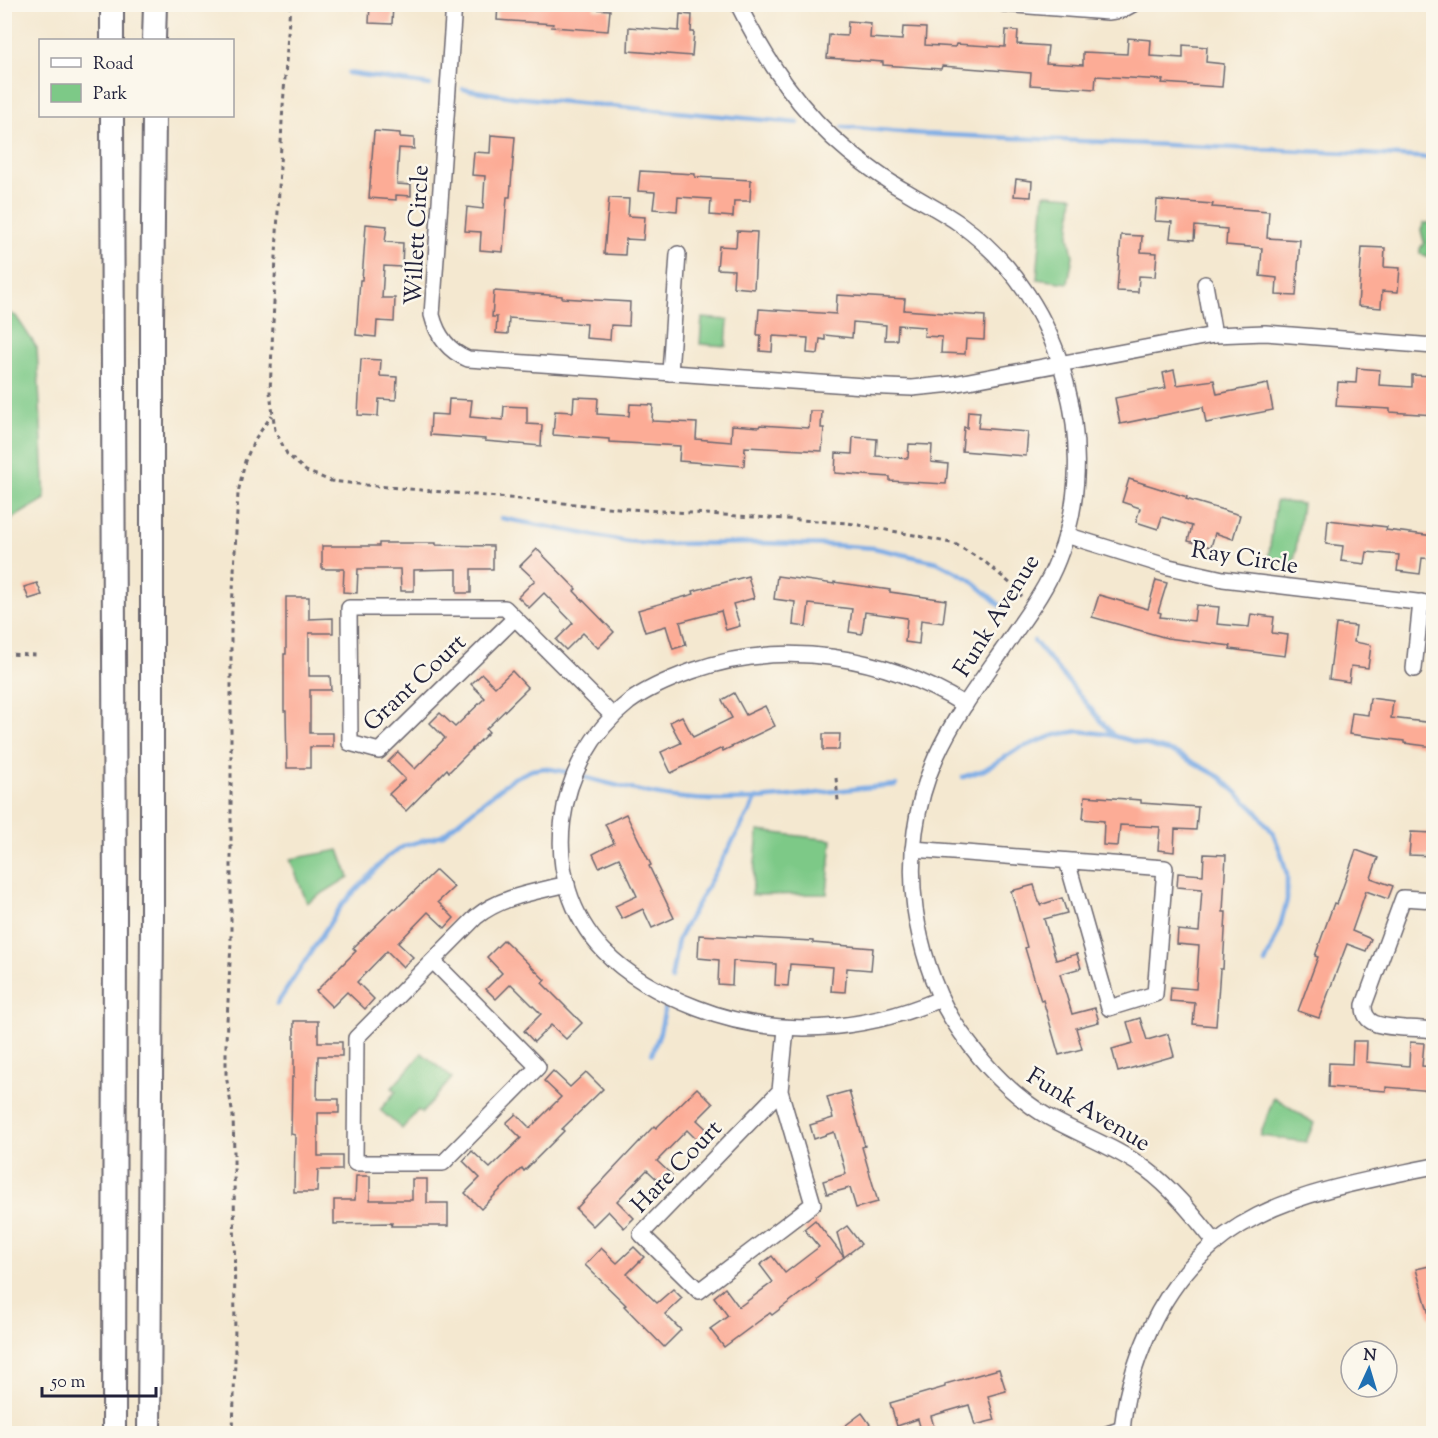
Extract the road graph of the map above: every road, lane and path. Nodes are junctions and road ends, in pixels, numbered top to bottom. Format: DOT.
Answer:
graph roads {
  1 [pos="112,4"];
  2 [pos="155,4"];
  3 [pos="290,4"];
  4 [pos="454,4"];
  5 [pos="738,4"];
  6 [pos="1004,4"];
  7 [pos="1133,4"];
  8 [pos="112,39"];
  9 [pos="154,39"];
  10 [pos="112,117"];
  11 [pos="154,117"];
  12 [pos="678,254"];
  13 [pos="1205,284"];
  14 [pos="1214,334"];
  15 [pos="1434,346"];
  16 [pos="1061,364"];
  17 [pos="669,373"];
  18 [pos="273,414"];
  19 [pos="1066,535"];
  20 [pos="1427,603"];
  21 [pos="1032,609"];
  22 [pos="515,618"];
  23 [pos="4,654"];
  24 [pos="39,655"];
  25 [pos="1414,669"];
  26 [pos="965,705"];
  27 [pos="613,716"];
  28 [pos="836,778"];
  29 [pos="838,801"];
  30 [pos="913,849"];
  31 [pos="1067,861"];
  32 [pos="567,884"];
  33 [pos="1434,900"];
  34 [pos="434,961"];
  35 [pos="940,999"];
  36 [pos="786,1029"];
  37 [pos="1434,1030"];
  38 [pos="780,1091"];
  39 [pos="1434,1166"];
  40 [pos="1215,1242"];
  41 [pos="1117,1432"];
  42 [pos="114,1434"];
  43 [pos="149,1434"];
  44 [pos="233,1434"];
  1 -- 8 [label="highway"];
  2 -- 9 [label="highway"];
  3 -- 18 [label="path"];
  4 -- 17 [label="street, Willett Circle"];
  5 -- 16 [label="street, Funk Avenue"];
  6 -- 7 [label="street"];
  10 -- 42 [label="highway"];
  11 -- 43 [label="highway"];
  12 -- 17 [label="street"];
  13 -- 14 [label="street"];
  14 -- 15 [label="street"];
  14 -- 16 [label="street"];
  16 -- 17 [label="street, Willett Circle"];
  16 -- 19 [label="street, Funk Avenue"];
  18 -- 21 [label="path"];
  18 -- 44 [label="path"];
  19 -- 20 [label="street, Ray Circle"];
  19 -- 21 [label="street, Funk Avenue"];
  20 -- 25 [label="street, Ray Circle"];
  21 -- 26 [label="street, Funk Avenue"];
  22 -- 22 [label="street, Grant Court"];
  22 -- 27 [label="street, Grant Court"];
  23 -- 24 [label="path"];
  26 -- 27 [label="street"];
  26 -- 30 [label="street, Funk Avenue"];
  27 -- 32 [label="street"];
  28 -- 29 [label="path"];
  30 -- 31 [label="street"];
  30 -- 35 [label="street, Funk Avenue"];
  31 -- 31 [label="street"];
  32 -- 34 [label="street"];
  32 -- 36 [label="street"];
  33 -- 37 [label="street"];
  34 -- 34 [label="street"];
  35 -- 36 [label="street"];
  35 -- 40 [label="street, Funk Avenue"];
  36 -- 38 [label="street, Hare Court"];
  38 -- 38 [label="street, Hare Court"];
  39 -- 40 [label="street"];
  40 -- 41 [label="street"];
}
